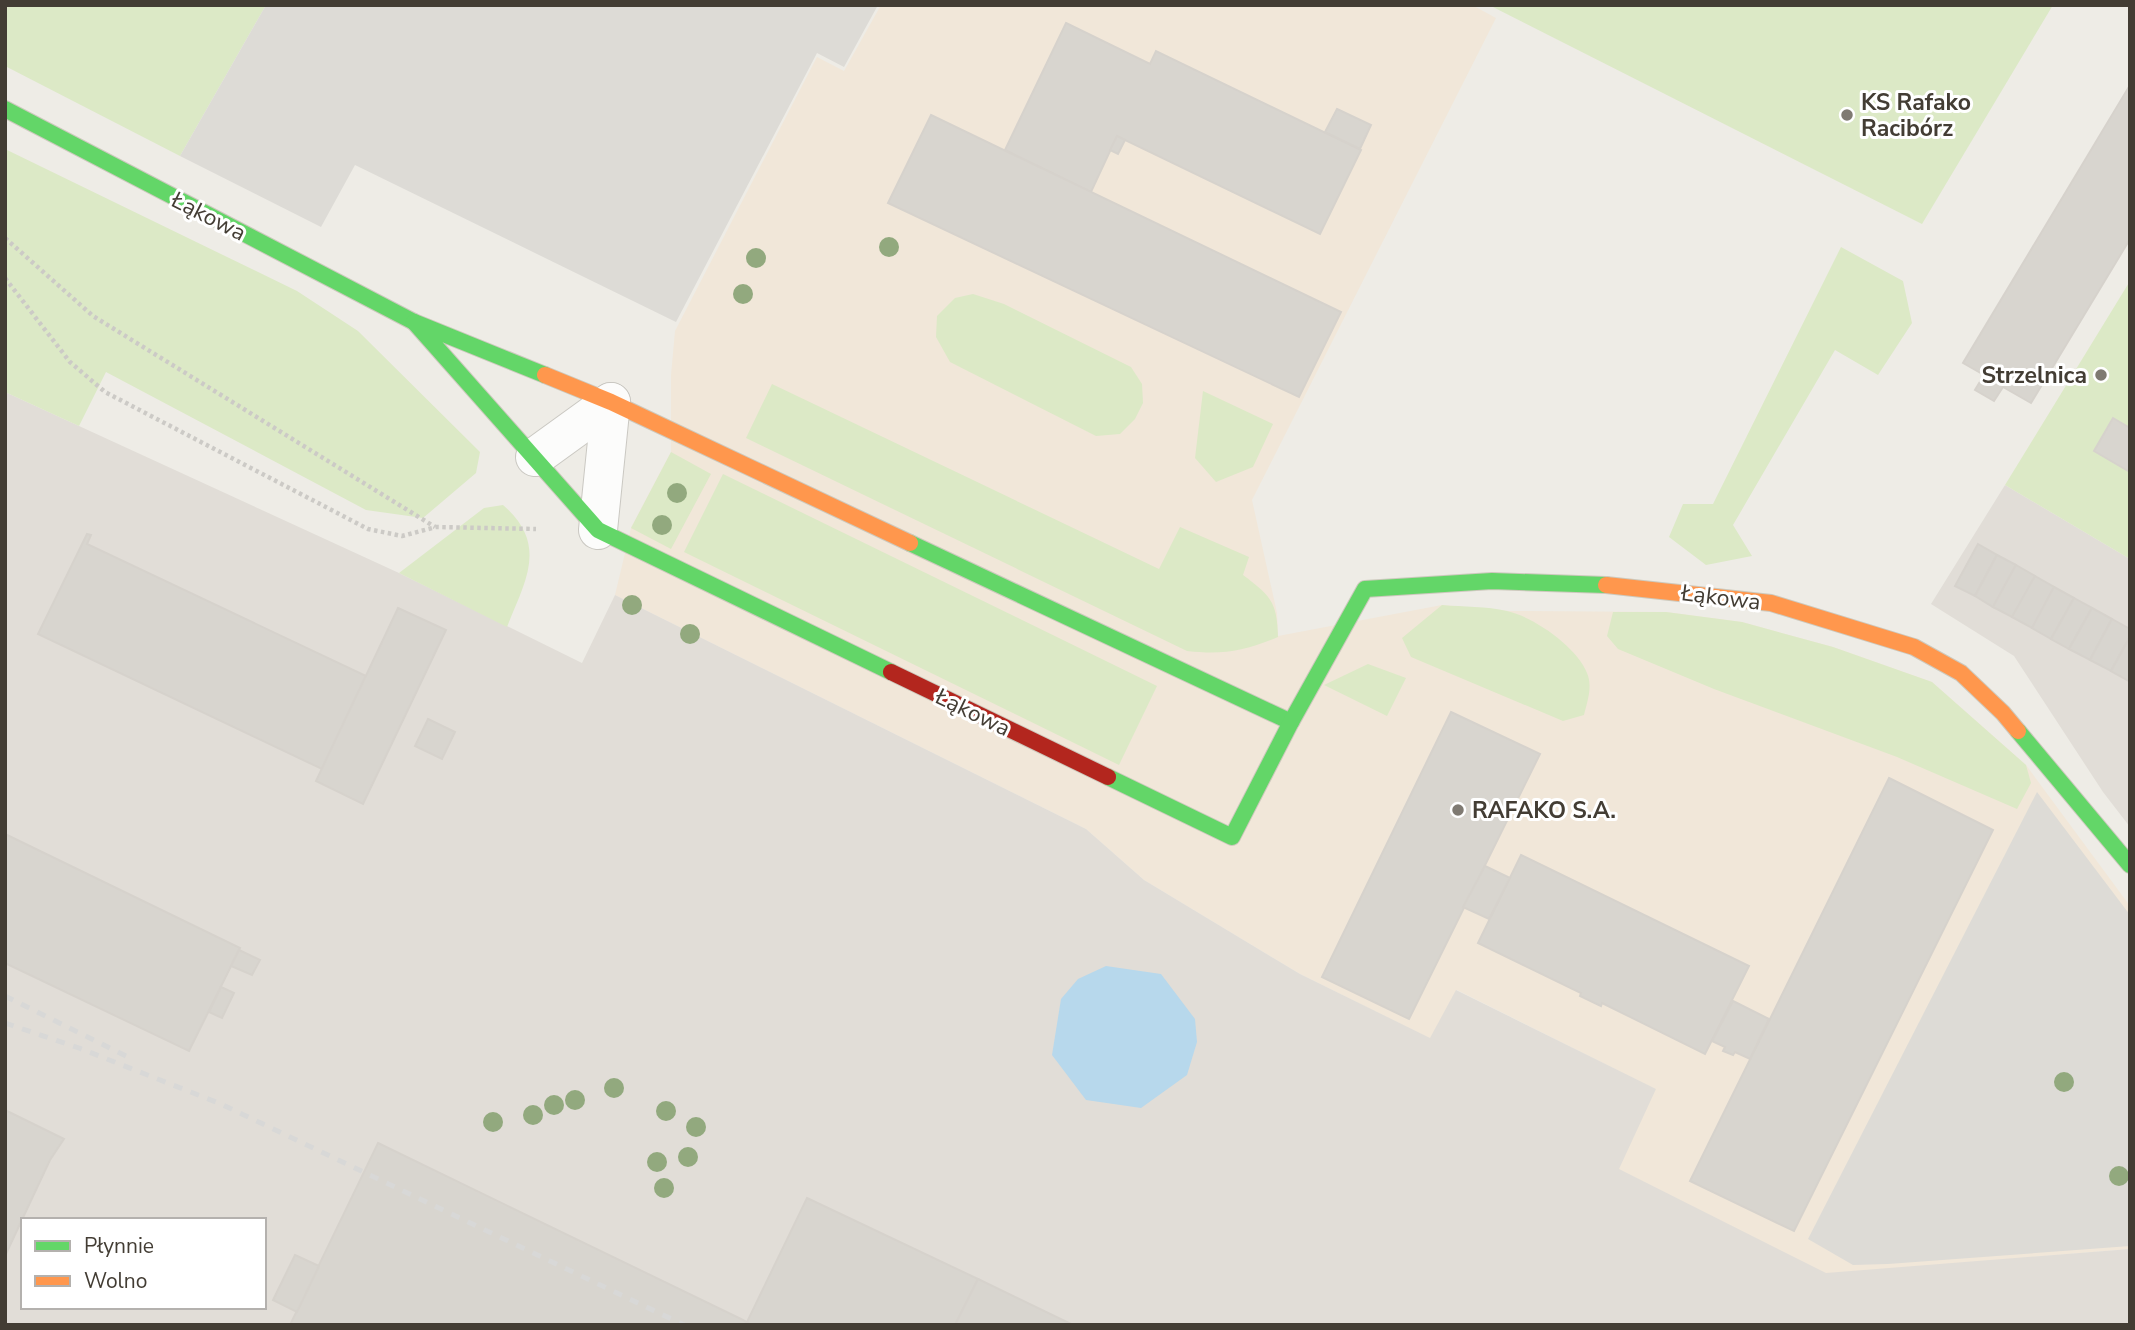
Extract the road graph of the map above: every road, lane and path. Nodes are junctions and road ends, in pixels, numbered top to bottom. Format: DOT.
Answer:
graph roads {
  1 [pos="5,109"];
  2 [pos="5,238"];
  3 [pos="5,278"];
  4 [pos="414,322"];
  5 [pos="611,402"];
  6 [pos="535,457"];
  7 [pos="436,527"];
  8 [pos="598,530"];
  9 [pos="1291,722"];
  10 [pos="2130,865"];
  1 -- 4 [label="street, Łąkowa"];
  2 -- 7 [label="path"];
  3 -- 7 [label="path"];
  4 -- 5 [label="street, Łąkowa"];
  4 -- 6 [label="street, Łąkowa"];
  5 -- 6 [label="street"];
  5 -- 8 [label="street"];
  5 -- 9 [label="street, Łąkowa"];
  6 -- 8 [label="street, Łąkowa"];
  7 -- 8 [label="path"];
  8 -- 9 [label="street, Łąkowa"];
  9 -- 10 [label="street, Łąkowa"];
}
